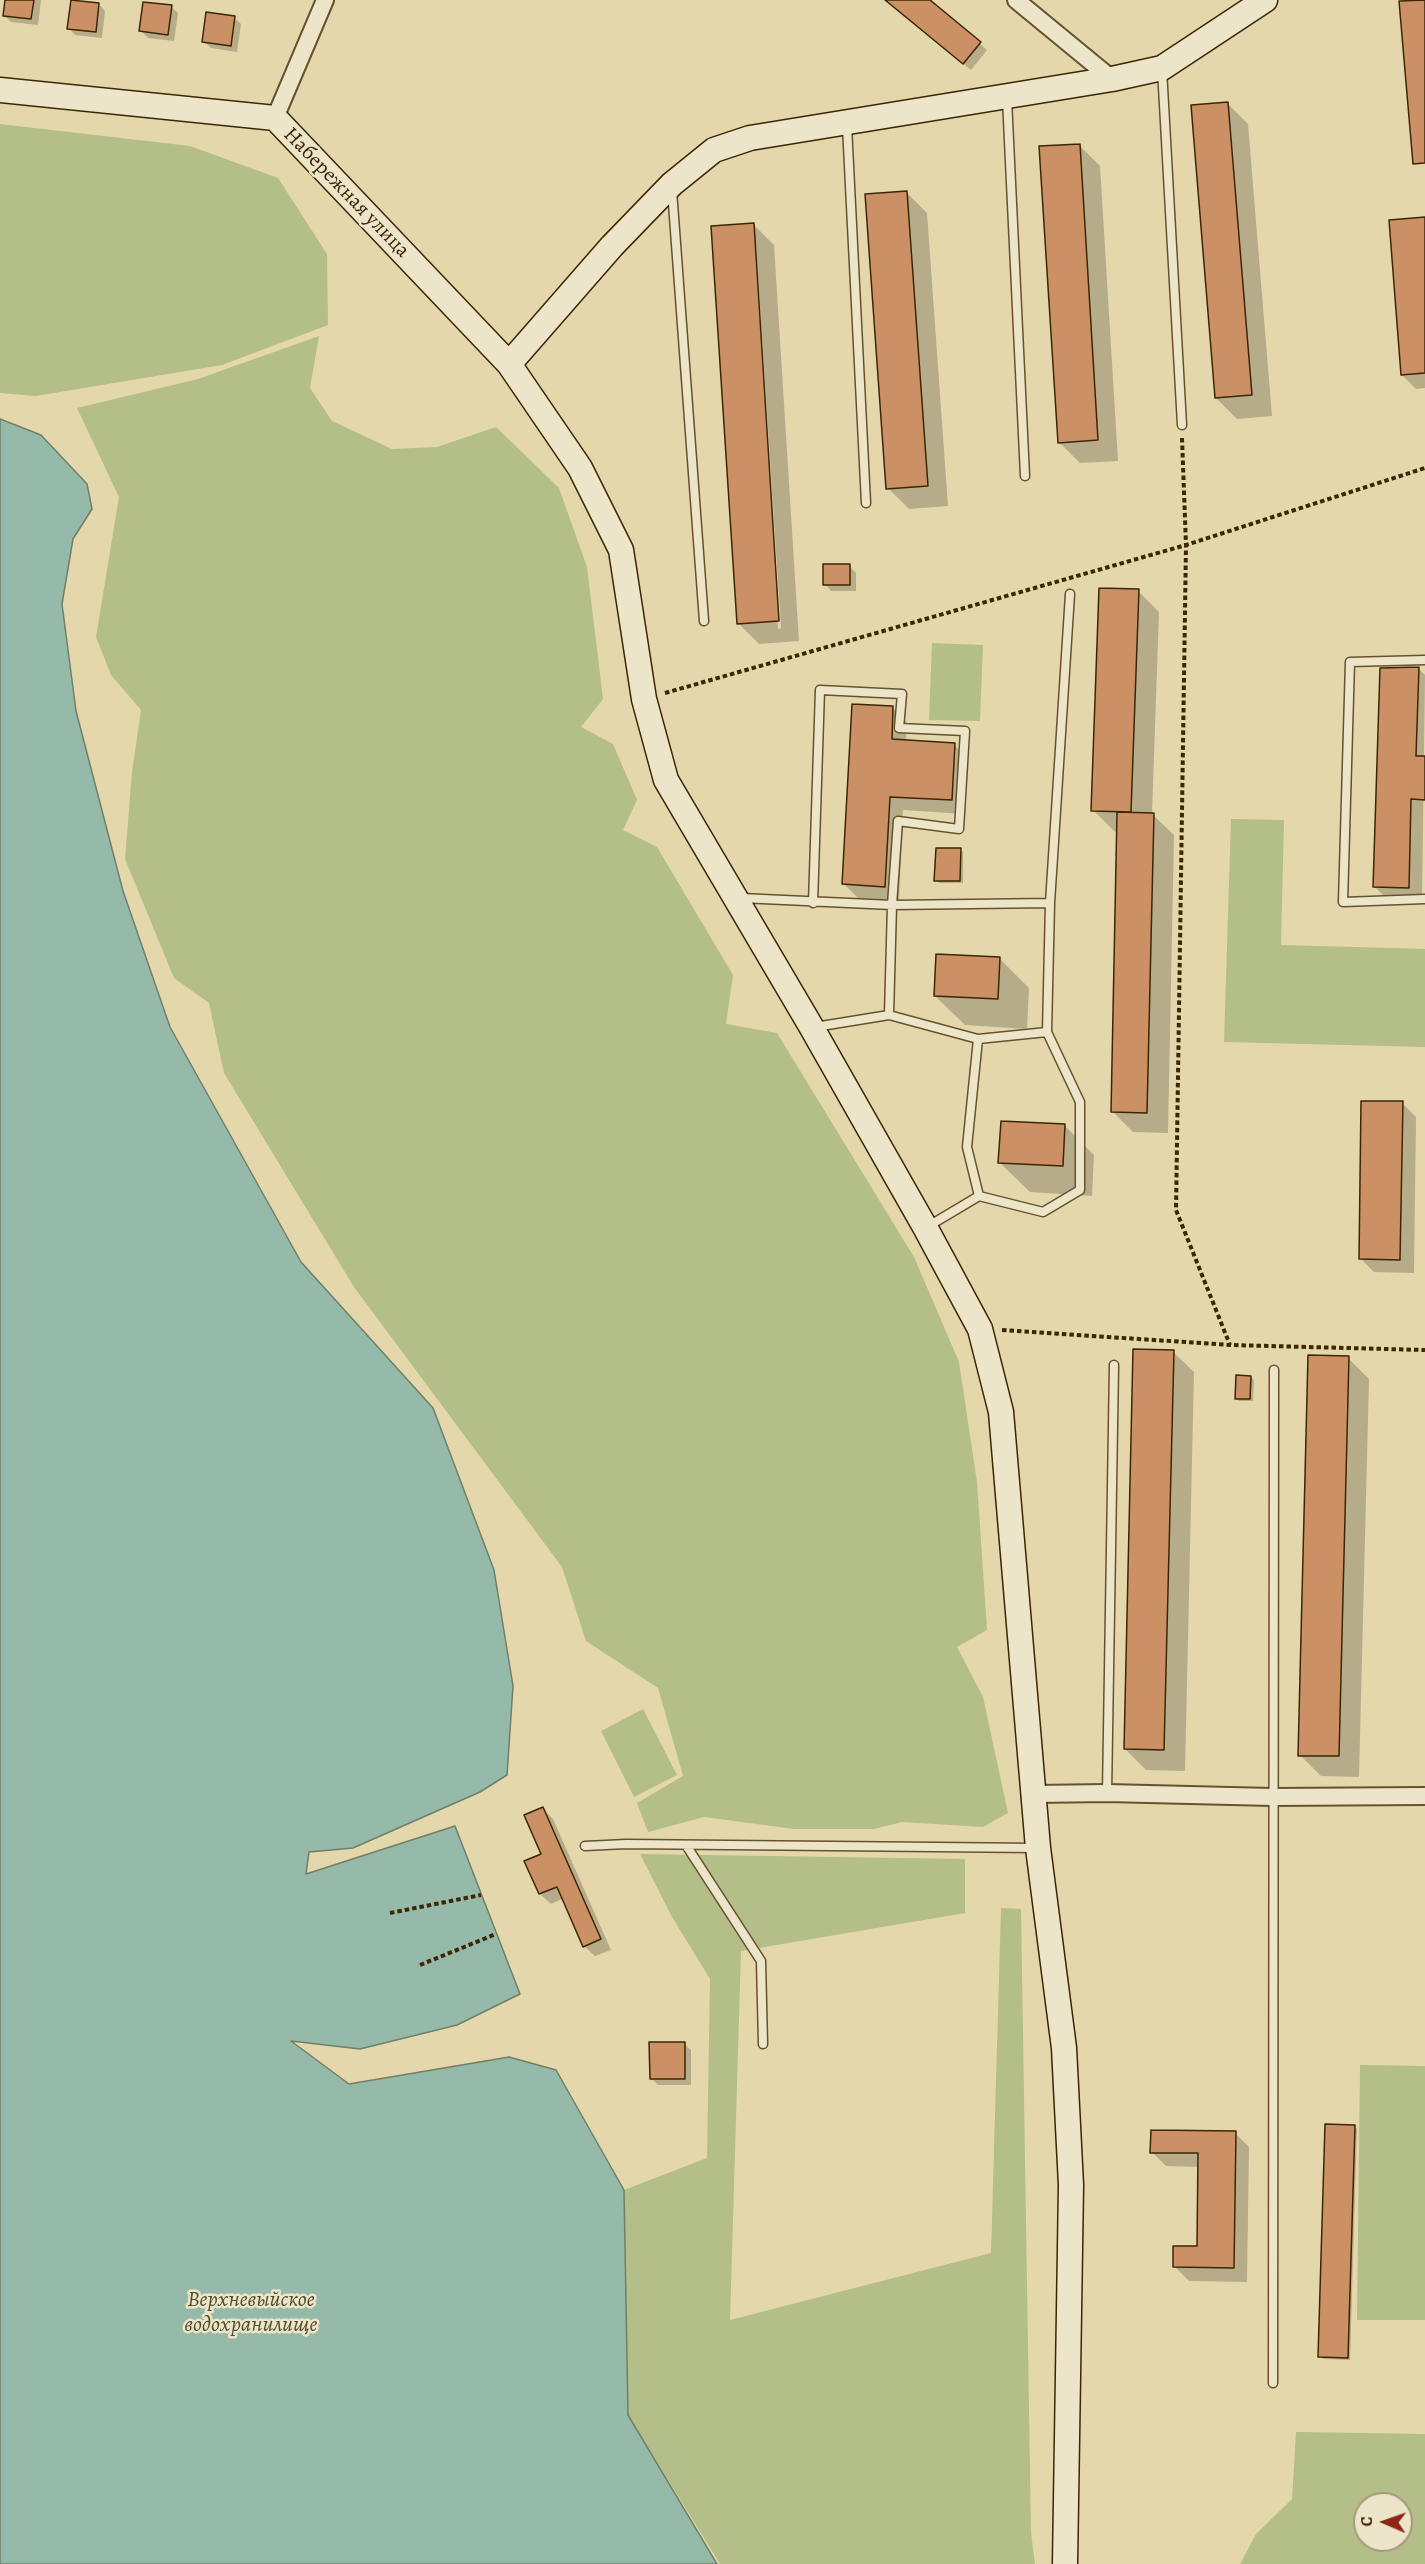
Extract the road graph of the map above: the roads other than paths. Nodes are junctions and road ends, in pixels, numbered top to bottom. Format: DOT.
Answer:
graph roads {
  1 [pos="325,0"];
  2 [pos="1016,0"];
  3 [pos="1265,0"];
  4 [pos="1162,69"];
  5 [pos="1112,79"];
  6 [pos="0,90"];
  7 [pos="1007,95"];
  8 [pos="275,118"];
  9 [pos="847,122"];
  10 [pos="672,184"];
  11 [pos="509,364"];
  12 [pos="1182,425"];
  13 [pos="1024,476"];
  14 [pos="866,502"];
  15 [pos="1070,594"];
  16 [pos="704,621"];
  17 [pos="1425,660"];
  18 [pos="735,898"];
  19 [pos="1425,899"];
  20 [pos="813,903"];
  21 [pos="1050,903"];
  22 [pos="892,905"];
  23 [pos="889,1015"];
  24 [pos="812,1028"];
  25 [pos="1047,1032"];
  26 [pos="978,1039"];
  27 [pos="979,1196"];
  28 [pos="926,1227"];
  29 [pos="1114,1365"];
  30 [pos="1274,1370"];
  31 [pos="1107,1792"];
  32 [pos="1033,1794"];
  33 [pos="1272,1797"];
  34 [pos="1425,1797"];
  35 [pos="686,1845"];
  36 [pos="585,1846"];
  37 [pos="1038,1848"];
  38 [pos="763,2044"];
  39 [pos="1273,2383"];
  40 [pos="1065,2564"];
  1 -- 8 [label="street"];
  2 -- 5 [label="street"];
  3 -- 4 [label="street"];
  4 -- 5 [label="street"];
  4 -- 12 [label="lane"];
  5 -- 7 [label="street"];
  6 -- 8 [label="street, Набережная улица"];
  7 -- 9 [label="street"];
  7 -- 13 [label="lane"];
  8 -- 11 [label="street, Набережная улица"];
  9 -- 10 [label="street"];
  9 -- 14 [label="lane"];
  10 -- 11 [label="street"];
  10 -- 16 [label="lane"];
  11 -- 18 [label="street, Набережная улица"];
  15 -- 21 [label="lane"];
  17 -- 19 [label="lane"];
  18 -- 20 [label="lane"];
  18 -- 24 [label="street, Набережная улица"];
  20 -- 22 [label="lane"];
  20 -- 22 [label="lane"];
  21 -- 22 [label="lane"];
  21 -- 25 [label="lane"];
  22 -- 23 [label="lane"];
  23 -- 24 [label="lane"];
  23 -- 26 [label="lane"];
  24 -- 28 [label="street, Набережная улица"];
  25 -- 26 [label="lane"];
  25 -- 27 [label="lane"];
  26 -- 27 [label="lane"];
  27 -- 28 [label="lane"];
  28 -- 32 [label="street, Набережная улица"];
  29 -- 31 [label="lane"];
  30 -- 33 [label="lane"];
  31 -- 32 [label="street"];
  31 -- 33 [label="street"];
  32 -- 37 [label="street, Набережная улица"];
  33 -- 34 [label="street"];
  33 -- 39 [label="lane"];
  35 -- 36 [label="lane"];
  35 -- 37 [label="lane"];
  35 -- 38 [label="lane"];
  37 -- 40 [label="street, Набережная улица"];
}
